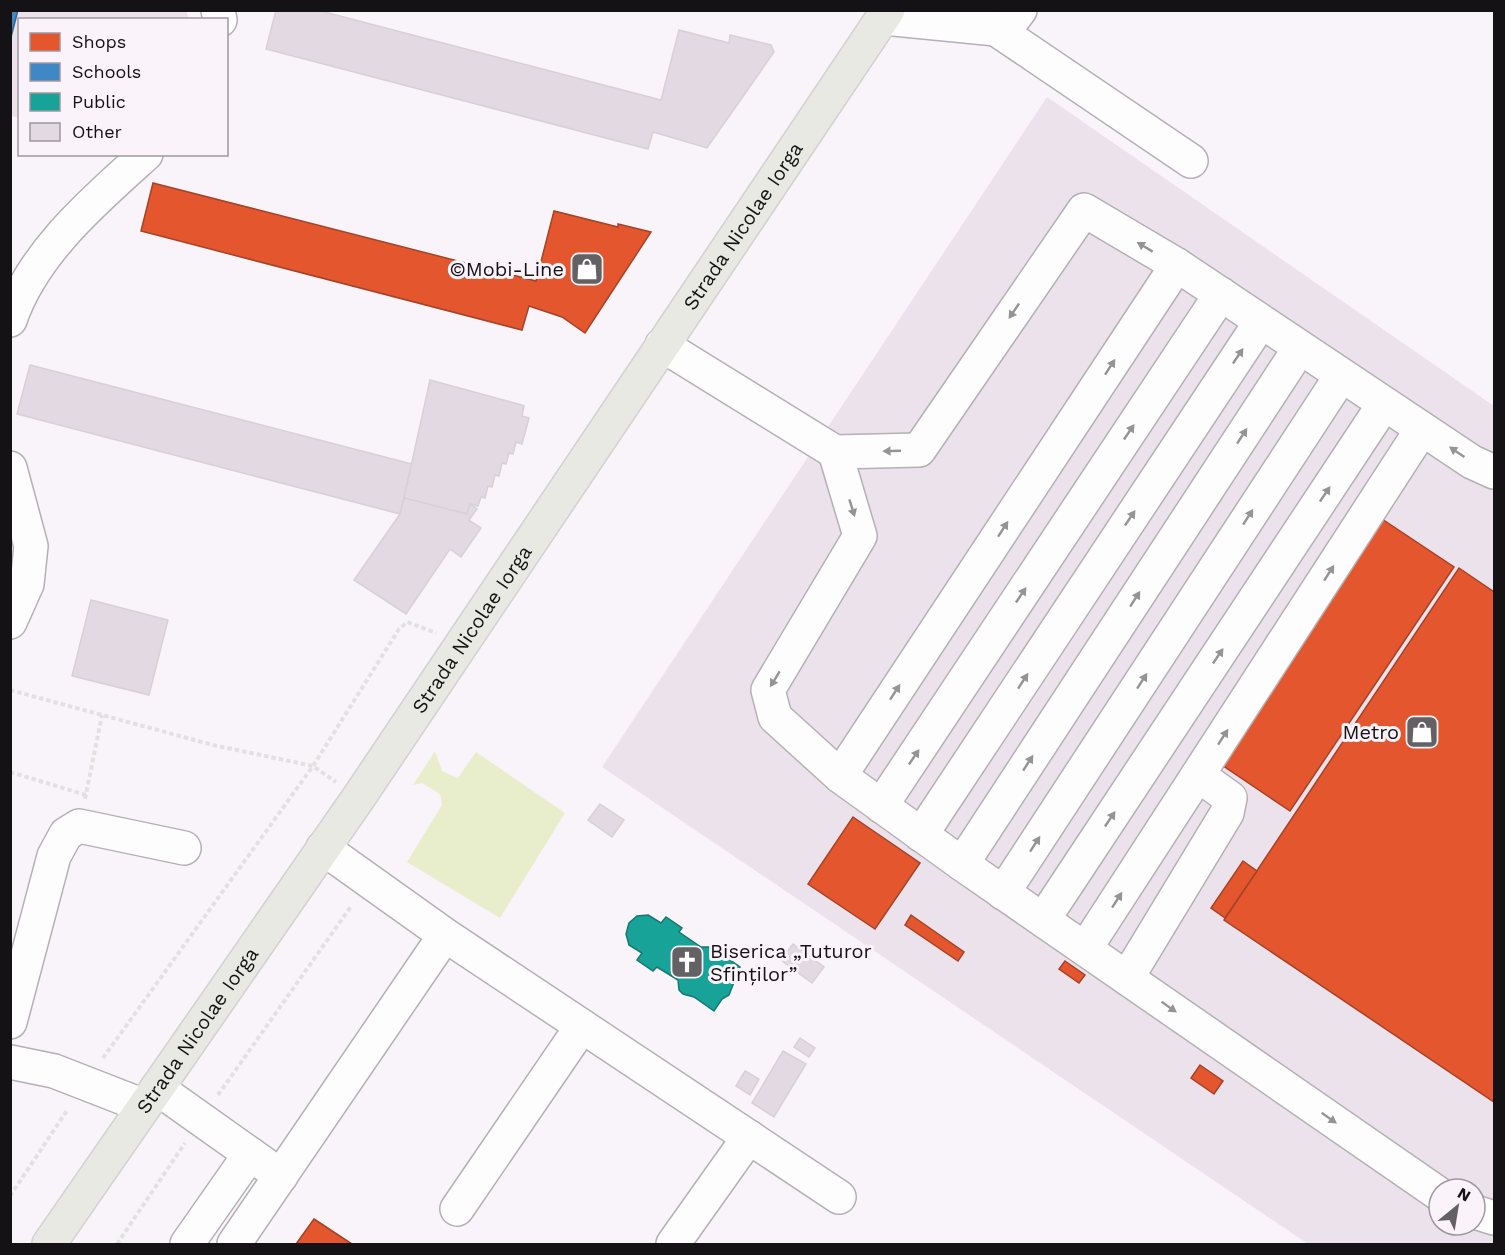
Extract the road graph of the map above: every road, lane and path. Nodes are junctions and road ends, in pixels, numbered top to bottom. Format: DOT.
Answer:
graph roads {
  1 [pos="886,14"];
  2 [pos="1008,20"];
  3 [pos="144,156"];
  4 [pos="1191,161"];
  5 [pos="1177,266"];
  6 [pos="1221,294"];
  7 [pos="10,320"];
  8 [pos="1260,323"];
  9 [pos="662,345"];
  10 [pos="1299,349"];
  11 [pos="1341,376"];
  12 [pos="1384,404"];
  13 [pos="1422,429"];
  14 [pos="835,452"];
  15 [pos="10,468"];
  16 [pos="1494,472"];
  17 [pos="10,622"];
  18 [pos="460,645"];
  19 [pos="10,690"];
  20 [pos="102,715"];
  21 [pos="313,766"];
  22 [pos="10,772"];
  23 [pos="1198,775"];
  24 [pos="840,776"];
  25 [pos="86,795"];
  26 [pos="359,797"];
  27 [pos="881,806"];
  28 [pos="80,826"];
  29 [pos="921,835"];
  30 [pos="184,848"];
  31 [pos="323,848"];
  32 [pos="962,864"];
  33 [pos="369,881"];
  34 [pos="1003,893"];
  35 [pos="1043,920"];
  36 [pos="445,935"];
  37 [pos="1085,949"];
  38 [pos="1127,978"];
  39 [pos="10,1022"];
  40 [pos="582,1026"];
  41 [pos="10,1062"];
  42 [pos="86,1083"];
  43 [pos="151,1097"];
  44 [pos="201,1119"];
  45 [pos="750,1137"];
  46 [pos="250,1154"];
  47 [pos="281,1176"];
  48 [pos="1427,1186"];
  49 [pos="10,1196"];
  50 [pos="839,1197"];
  51 [pos="457,1209"];
  52 [pos="49,1245"];
  53 [pos="117,1245"];
  54 [pos="187,1245"];
  55 [pos="234,1245"];
  56 [pos="673,1245"];
  1 -- 2 [label="street"];
  1 -- 9 [label="main road, Strada Nicolae Iorga"];
  2 -- 4 [label="street"];
  3 -- 7 [label="street"];
  5 -- 6 [label="street"];
  5 -- 14 [label="street, one-way"];
  24 -- 5 [label="street, one-way"];
  6 -- 8 [label="street"];
  27 -- 6 [label="street, one-way"];
  8 -- 10 [label="street"];
  29 -- 8 [label="street, one-way"];
  9 -- 14 [label="street"];
  9 -- 18 [label="main road, Strada Nicolae Iorga"];
  10 -- 11 [label="street"];
  32 -- 10 [label="street, one-way"];
  11 -- 12 [label="street"];
  34 -- 11 [label="street, one-way"];
  12 -- 13 [label="street"];
  35 -- 12 [label="street, one-way"];
  16 -- 13 [label="street, one-way"];
  23 -- 13 [label="street, one-way"];
  14 -- 24 [label="street, one-way"];
  15 -- 17 [label="street"];
  18 -- 21 [label="path"];
  18 -- 26 [label="main road, Strada Nicolae Iorga"];
  19 -- 20 [label="path"];
  20 -- 21 [label="path"];
  20 -- 25 [label="path"];
  21 -- 26 [label="path"];
  21 -- 42 [label="path"];
  22 -- 25 [label="path"];
  37 -- 23 [label="street, one-way"];
  23 -- 38 [label="street"];
  24 -- 27 [label="street"];
  25 -- 28 [label="path"];
  26 -- 31 [label="main road, Strada Nicolae Iorga"];
  27 -- 29 [label="street"];
  28 -- 30 [label="street"];
  28 -- 39 [label="street"];
  29 -- 32 [label="street"];
  31 -- 33 [label="street"];
  31 -- 43 [label="main road, Strada Nicolae Iorga"];
  32 -- 34 [label="street"];
  33 -- 36 [label="street"];
  33 -- 44 [label="path"];
  34 -- 35 [label="street"];
  35 -- 37 [label="street"];
  36 -- 40 [label="street"];
  36 -- 47 [label="street"];
  37 -- 38 [label="street"];
  38 -- 48 [label="street, one-way"];
  40 -- 45 [label="street"];
  40 -- 51 [label="street"];
  41 -- 42 [label="street"];
  42 -- 43 [label="street"];
  42 -- 49 [label="path"];
  43 -- 44 [label="street"];
  43 -- 52 [label="main road, Strada Nicolae Iorga"];
  44 -- 46 [label="street"];
  44 -- 53 [label="path"];
  45 -- 50 [label="street"];
  45 -- 56 [label="street"];
  46 -- 47 [label="street"];
  46 -- 54 [label="street"];
  47 -- 55 [label="street"];
}
